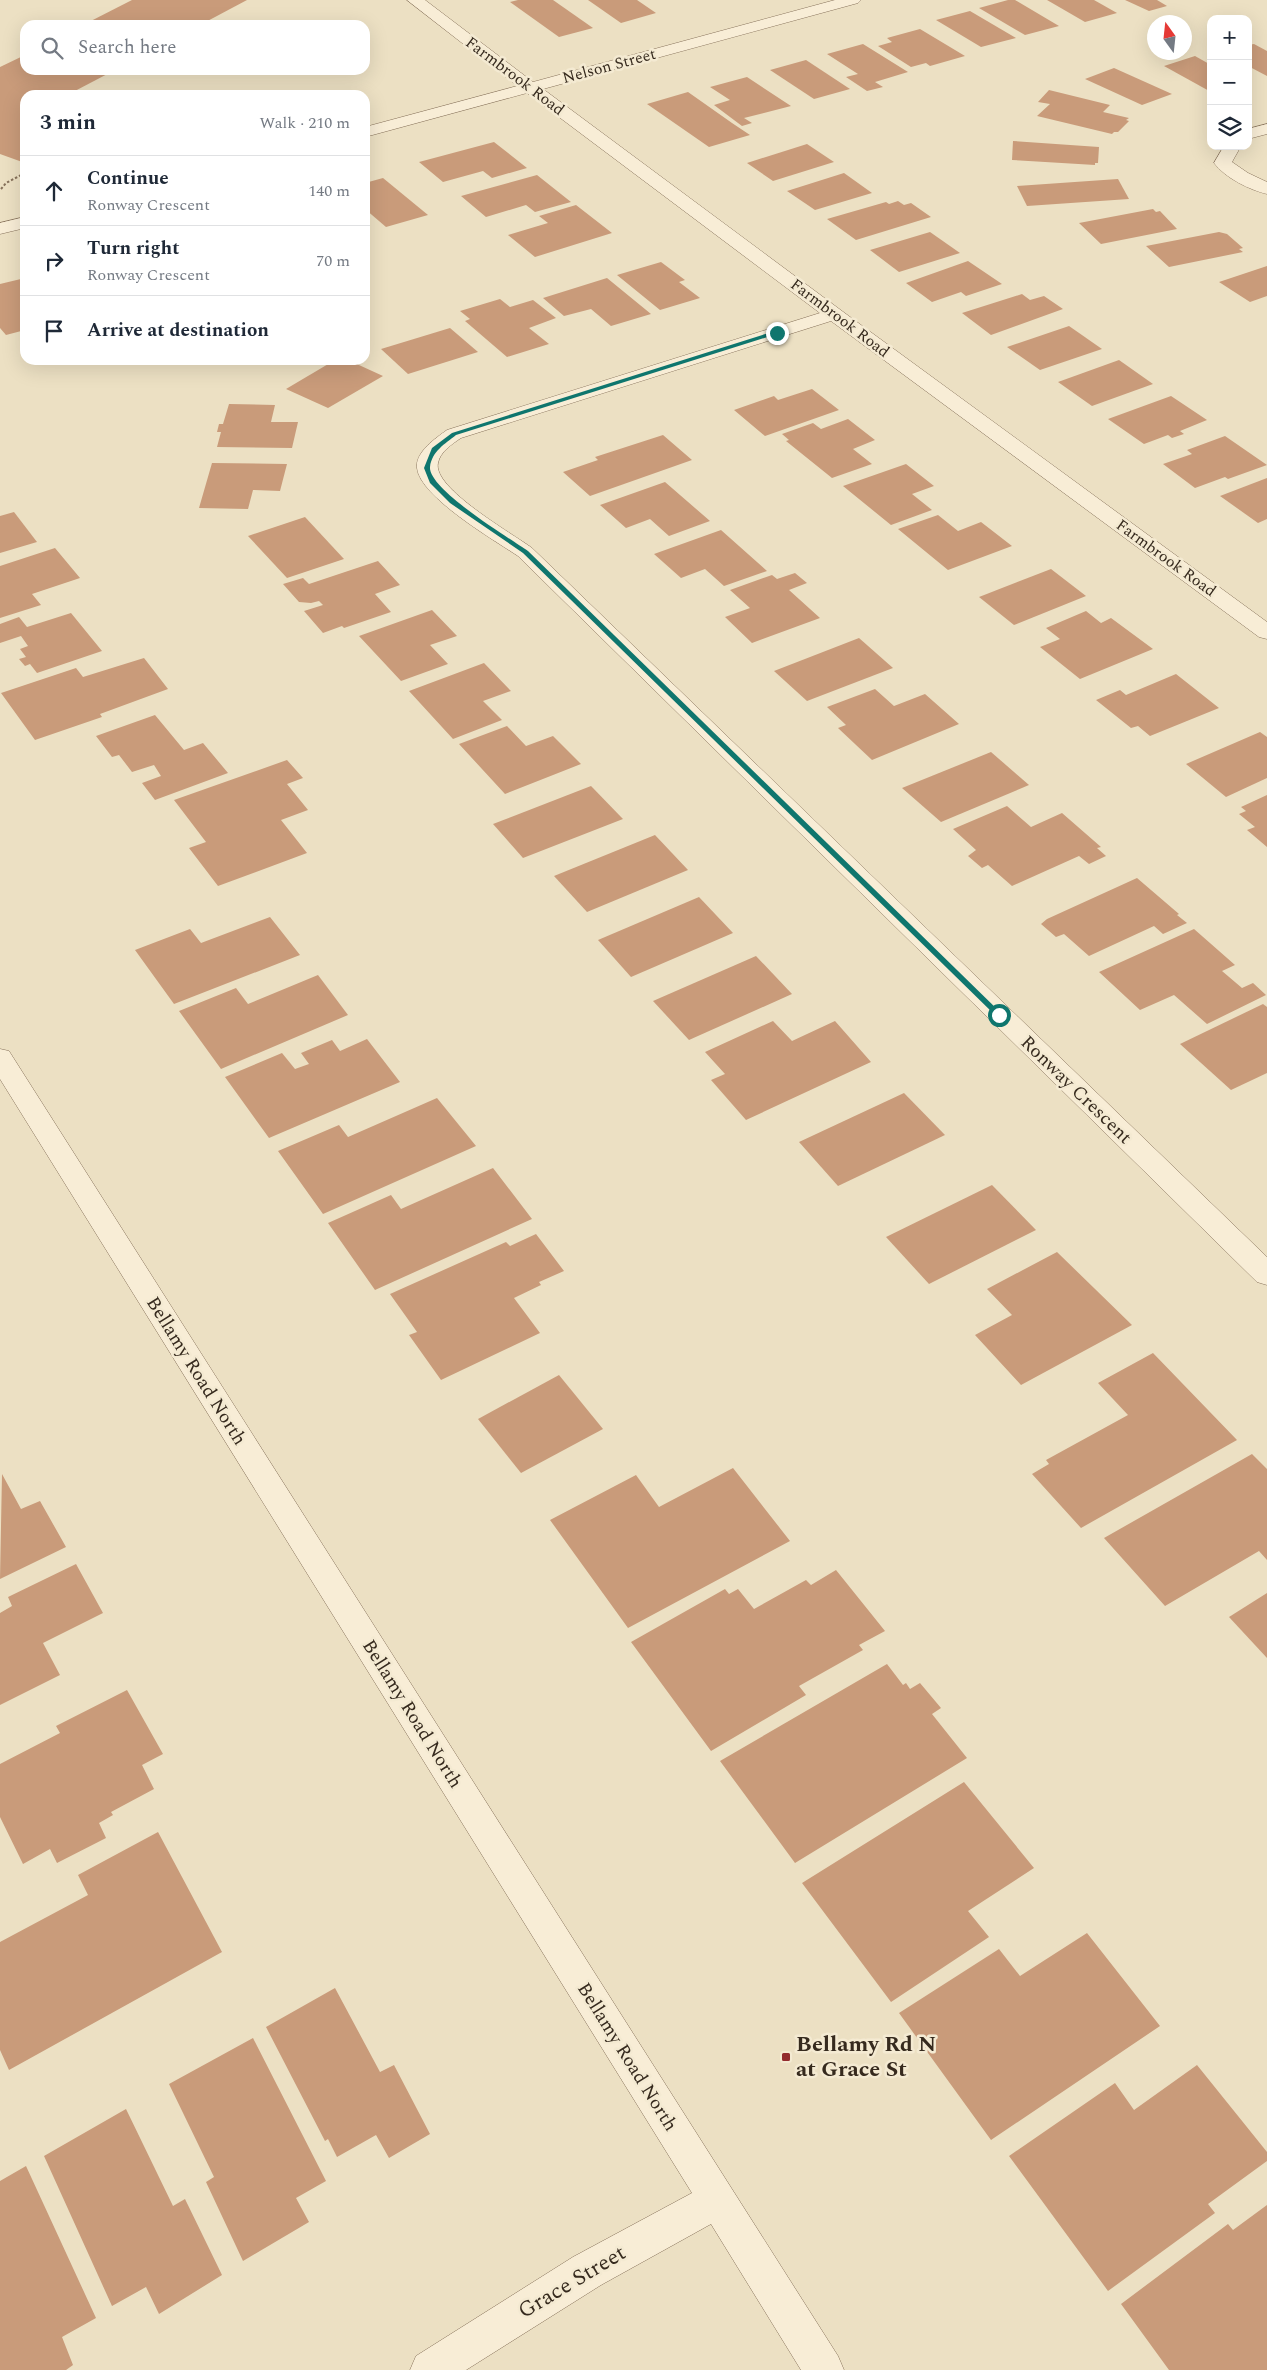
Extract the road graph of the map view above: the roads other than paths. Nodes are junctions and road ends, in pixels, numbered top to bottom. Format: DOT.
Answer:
graph roads {
  1 [pos="415,0"];
  2 [pos="853,0"];
  3 [pos="531,87"];
  4 [pos="1267,129"];
  5 [pos="370,131"];
  6 [pos="1252,133"];
  7 [pos="1231,150"];
  8 [pos="1267,189"];
  9 [pos="20,223"];
  10 [pos="0,229"];
  11 [pos="835,314"];
  12 [pos="1267,632"];
  13 [pos="0,1058"];
  14 [pos="1267,1274"];
  15 [pos="717,2200"];
  16 [pos="430,2370"];
  17 [pos="824,2370"];
  1 -- 3 [label="street, Farmbrook Road"];
  2 -- 3 [label="street, Nelson Street"];
  3 -- 5 [label="street, Nelson Street"];
  3 -- 11 [label="street, Farmbrook Road"];
  4 -- 6 [label="street"];
  7 -- 8 [label="street"];
  9 -- 10 [label="street"];
  11 -- 12 [label="street, Farmbrook Road"];
  11 -- 14 [label="street, Ronway Crescent"];
  13 -- 15 [label="street, Bellamy Road North"];
  15 -- 16 [label="street, Grace Street"];
  15 -- 17 [label="street, Bellamy Road North"];
}
